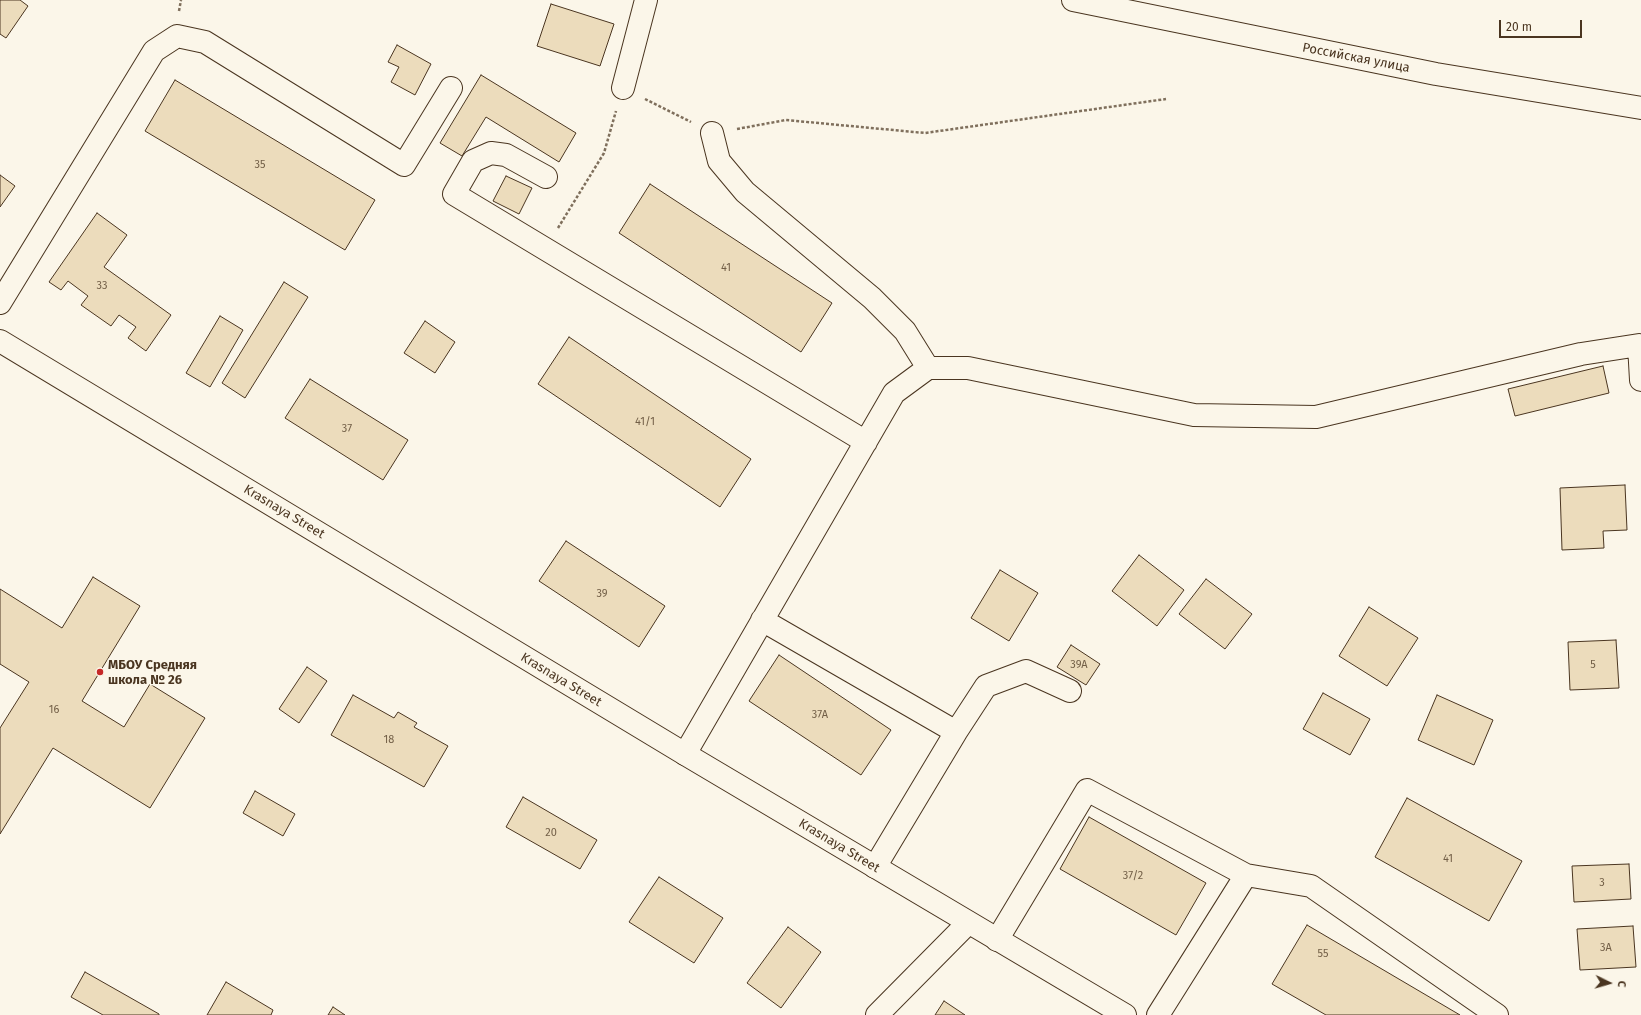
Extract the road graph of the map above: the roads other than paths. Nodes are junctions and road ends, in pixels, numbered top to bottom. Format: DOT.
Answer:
graph roads {
  1 [pos="646,0"];
  2 [pos="1073,0"];
  3 [pos="451,88"];
  4 [pos="623,88"];
  5 [pos="1641,108"];
  6 [pos="712,133"];
  7 [pos="546,177"];
  8 [pos="0,303"];
  9 [pos="0,341"];
  10 [pos="928,368"];
  11 [pos="1641,380"];
  12 [pos="866,442"];
  13 [pos="762,620"];
  14 [pos="1070,691"];
  15 [pos="956,732"];
  16 [pos="685,754"];
  17 [pos="875,868"];
  18 [pos="1246,875"];
  19 [pos="968,923"];
  20 [pos="997,940"];
  21 [pos="877,1015"];
  22 [pos="1125,1015"];
  23 [pos="1158,1015"];
  24 [pos="1497,1015"];
  1 -- 4 [label="street"];
  2 -- 5 [label="street, Российская улица"];
  3 -- 8 [label="street"];
  6 -- 10 [label="street"];
  7 -- 12 [label="street"];
  9 -- 16 [label="street, Krasnaya Street"];
  10 -- 11 [label="street"];
  10 -- 12 [label="street"];
  12 -- 13 [label="street"];
  13 -- 15 [label="street"];
  13 -- 16 [label="street"];
  14 -- 15 [label="street"];
  15 -- 17 [label="street"];
  16 -- 17 [label="street, Krasnaya Street"];
  17 -- 19 [label="street, Krasnaya Street"];
  18 -- 20 [label="street"];
  18 -- 23 [label="street"];
  18 -- 24 [label="street"];
  19 -- 20 [label="street, Krasnaya Street"];
  19 -- 21 [label="street"];
  20 -- 22 [label="street, Krasnaya Street"];
}
